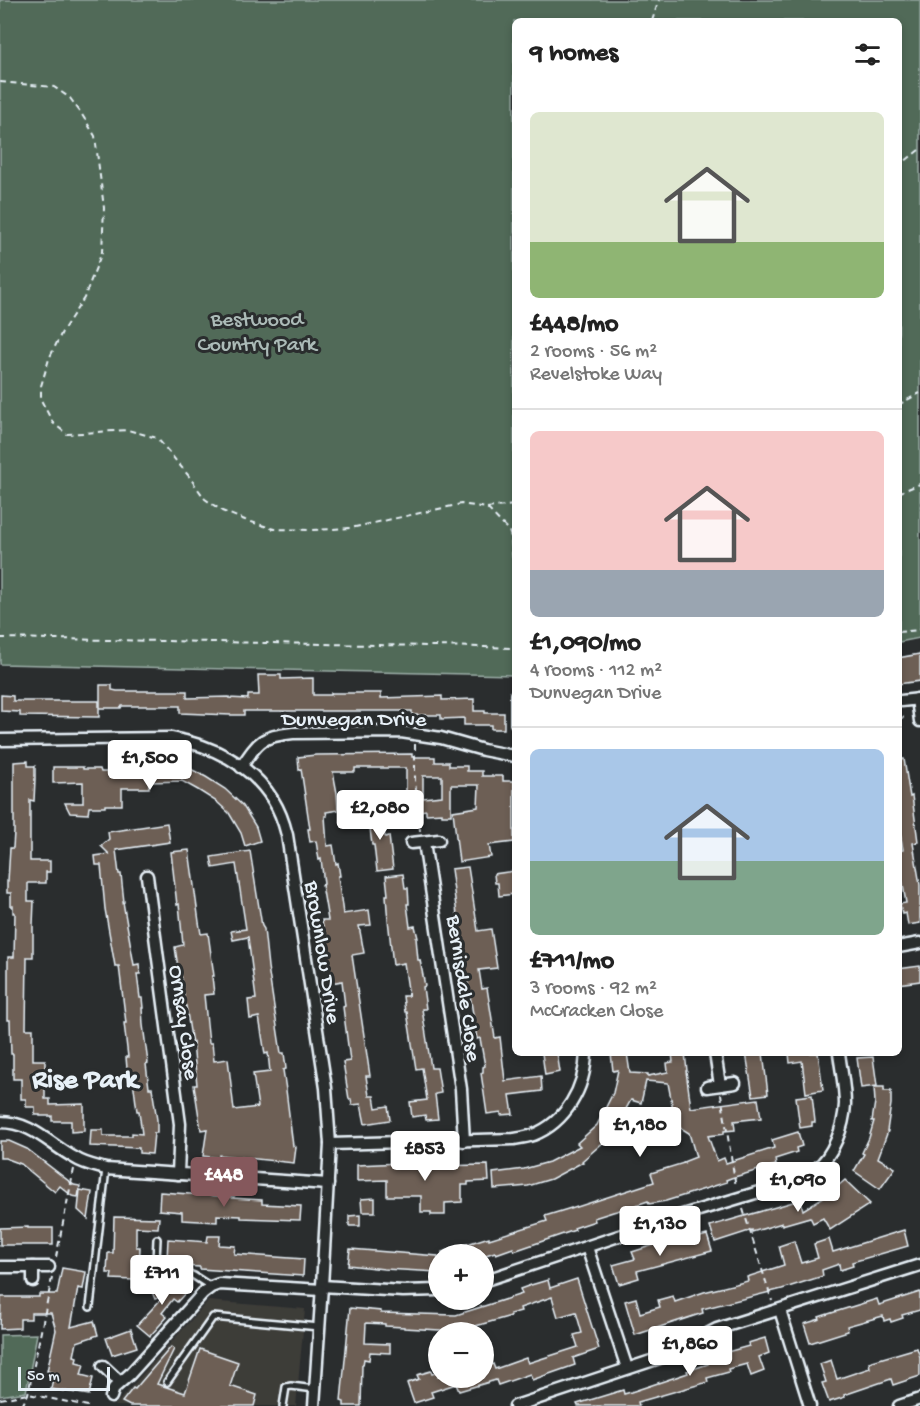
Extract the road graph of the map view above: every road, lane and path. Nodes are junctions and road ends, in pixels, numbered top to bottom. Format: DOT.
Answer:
graph roads {
  1 [pos="659,0"];
  2 [pos="653,18"];
  3 [pos="0,82"];
  4 [pos="920,148"];
  5 [pos="902,164"];
  6 [pos="920,393"];
  7 [pos="902,403"];
  8 [pos="920,484"];
  9 [pos="902,491"];
  10 [pos="512,505"];
  11 [pos="487,507"];
  12 [pos="510,537"];
  13 [pos="512,556"];
  14 [pos="920,630"];
  15 [pos="902,632"];
  16 [pos="0,638"];
  17 [pos="512,649"];
  18 [pos="918,699"];
  19 [pos="902,701"];
  20 [pos="920,721"];
  21 [pos="415,734"];
  22 [pos="0,740"];
  23 [pos="512,756"];
  24 [pos="241,767"];
  25 [pos="439,840"];
  26 [pos="424,842"];
  27 [pos="411,843"];
  28 [pos="147,876"];
  29 [pos="920,943"];
  30 [pos="902,945"];
  31 [pos="586,1056"];
  32 [pos="715,1056"];
  33 [pos="839,1056"];
  34 [pos="735,1083"];
  35 [pos="720,1085"];
  36 [pos="707,1087"];
  37 [pos="0,1122"];
  38 [pos="464,1141"];
  39 [pos="330,1144"];
  40 [pos="76,1159"];
  41 [pos="106,1168"];
  42 [pos="178,1174"];
  43 [pos="328,1184"];
  44 [pos="740,1198"];
  45 [pos="157,1239"];
  46 [pos="587,1247"];
  47 [pos="920,1265"];
  48 [pos="33,1266"];
  49 [pos="52,1266"];
  50 [pos="0,1267"];
  51 [pos="494,1277"];
  52 [pos="52,1278"];
  53 [pos="33,1281"];
  54 [pos="211,1287"];
  55 [pos="322,1288"];
  56 [pos="428,1290"];
  57 [pos="90,1307"];
  58 [pos="780,1310"];
  59 [pos="319,1327"];
  60 [pos="103,1366"];
  61 [pos="627,1368"];
  62 [pos="120,1382"];
  63 [pos="168,1382"];
  64 [pos="315,1389"];
  65 [pos="28,1394"];
  66 [pos="111,1397"];
  67 [pos="0,1399"];
  68 [pos="920,1399"];
  69 [pos="22,1406"];
  70 [pos="88,1406"];
  71 [pos="283,1406"];
  72 [pos="314,1406"];
  73 [pos="515,1406"];
  74 [pos="810,1406"];
  75 [pos="899,1406"];
  1 -- 2 [label="path"];
  3 -- 11 [label="path"];
  4 -- 5 [label="path"];
  6 -- 7 [label="path"];
  8 -- 9 [label="path"];
  10 -- 11 [label="path"];
  11 -- 12 [label="path"];
  12 -- 13 [label="path"];
  14 -- 15 [label="path"];
  16 -- 17 [label="path"];
  18 -- 19 [label="street"];
  18 -- 20 [label="street"];
  21 -- 23 [label="street, Dunvegan Drive"];
  21 -- 24 [label="street, Dunvegan Drive"];
  21 -- 26 [label="path"];
  22 -- 24 [label="street, Brownlow Drive"];
  24 -- 39 [label="street, Brownlow Drive"];
  25 -- 26 [label="street"];
  26 -- 27 [label="street"];
  26 -- 38 [label="street, Bernisdale Close"];
  28 -- 42 [label="street, Ornsay Close"];
  29 -- 30 [label="street"];
  31 -- 38 [label="street"];
  32 -- 35 [label="street"];
  33 -- 44 [label="street"];
  34 -- 35 [label="street"];
  35 -- 36 [label="street"];
  35 -- 44 [label="path"];
  37 -- 40 [label="street"];
  38 -- 39 [label="street"];
  39 -- 43 [label="street, Brownlow Drive"];
  40 -- 41 [label="street"];
  40 -- 49 [label="path"];
  41 -- 42 [label="street"];
  41 -- 57 [label="lane"];
  42 -- 43 [label="street"];
  43 -- 55 [label="street, Brownlow Drive"];
  44 -- 46 [label="street"];
  44 -- 58 [label="path"];
  45 -- 54 [label="lane"];
  46 -- 51 [label="street"];
  46 -- 61 [label="street"];
  47 -- 58 [label="street"];
  48 -- 49 [label="street"];
  48 -- 50 [label="street"];
  48 -- 53 [label="street"];
  52 -- 65 [label="path"];
  54 -- 55 [label="street"];
  54 -- 62 [label="street"];
  55 -- 56 [label="street"];
  55 -- 59 [label="street, Brownlow Drive"];
  58 -- 61 [label="street"];
  58 -- 74 [label="street"];
  59 -- 63 [label="lane"];
  59 -- 64 [label="street, Brownlow Drive"];
  60 -- 62 [label="street"];
  61 -- 73 [label="street"];
  62 -- 66 [label="street"];
  64 -- 71 [label="lane"];
  64 -- 72 [label="street, Brownlow Drive"];
  65 -- 67 [label="path"];
  65 -- 69 [label="path"];
  65 -- 70 [label="path"];
  68 -- 75 [label="street"];
}
